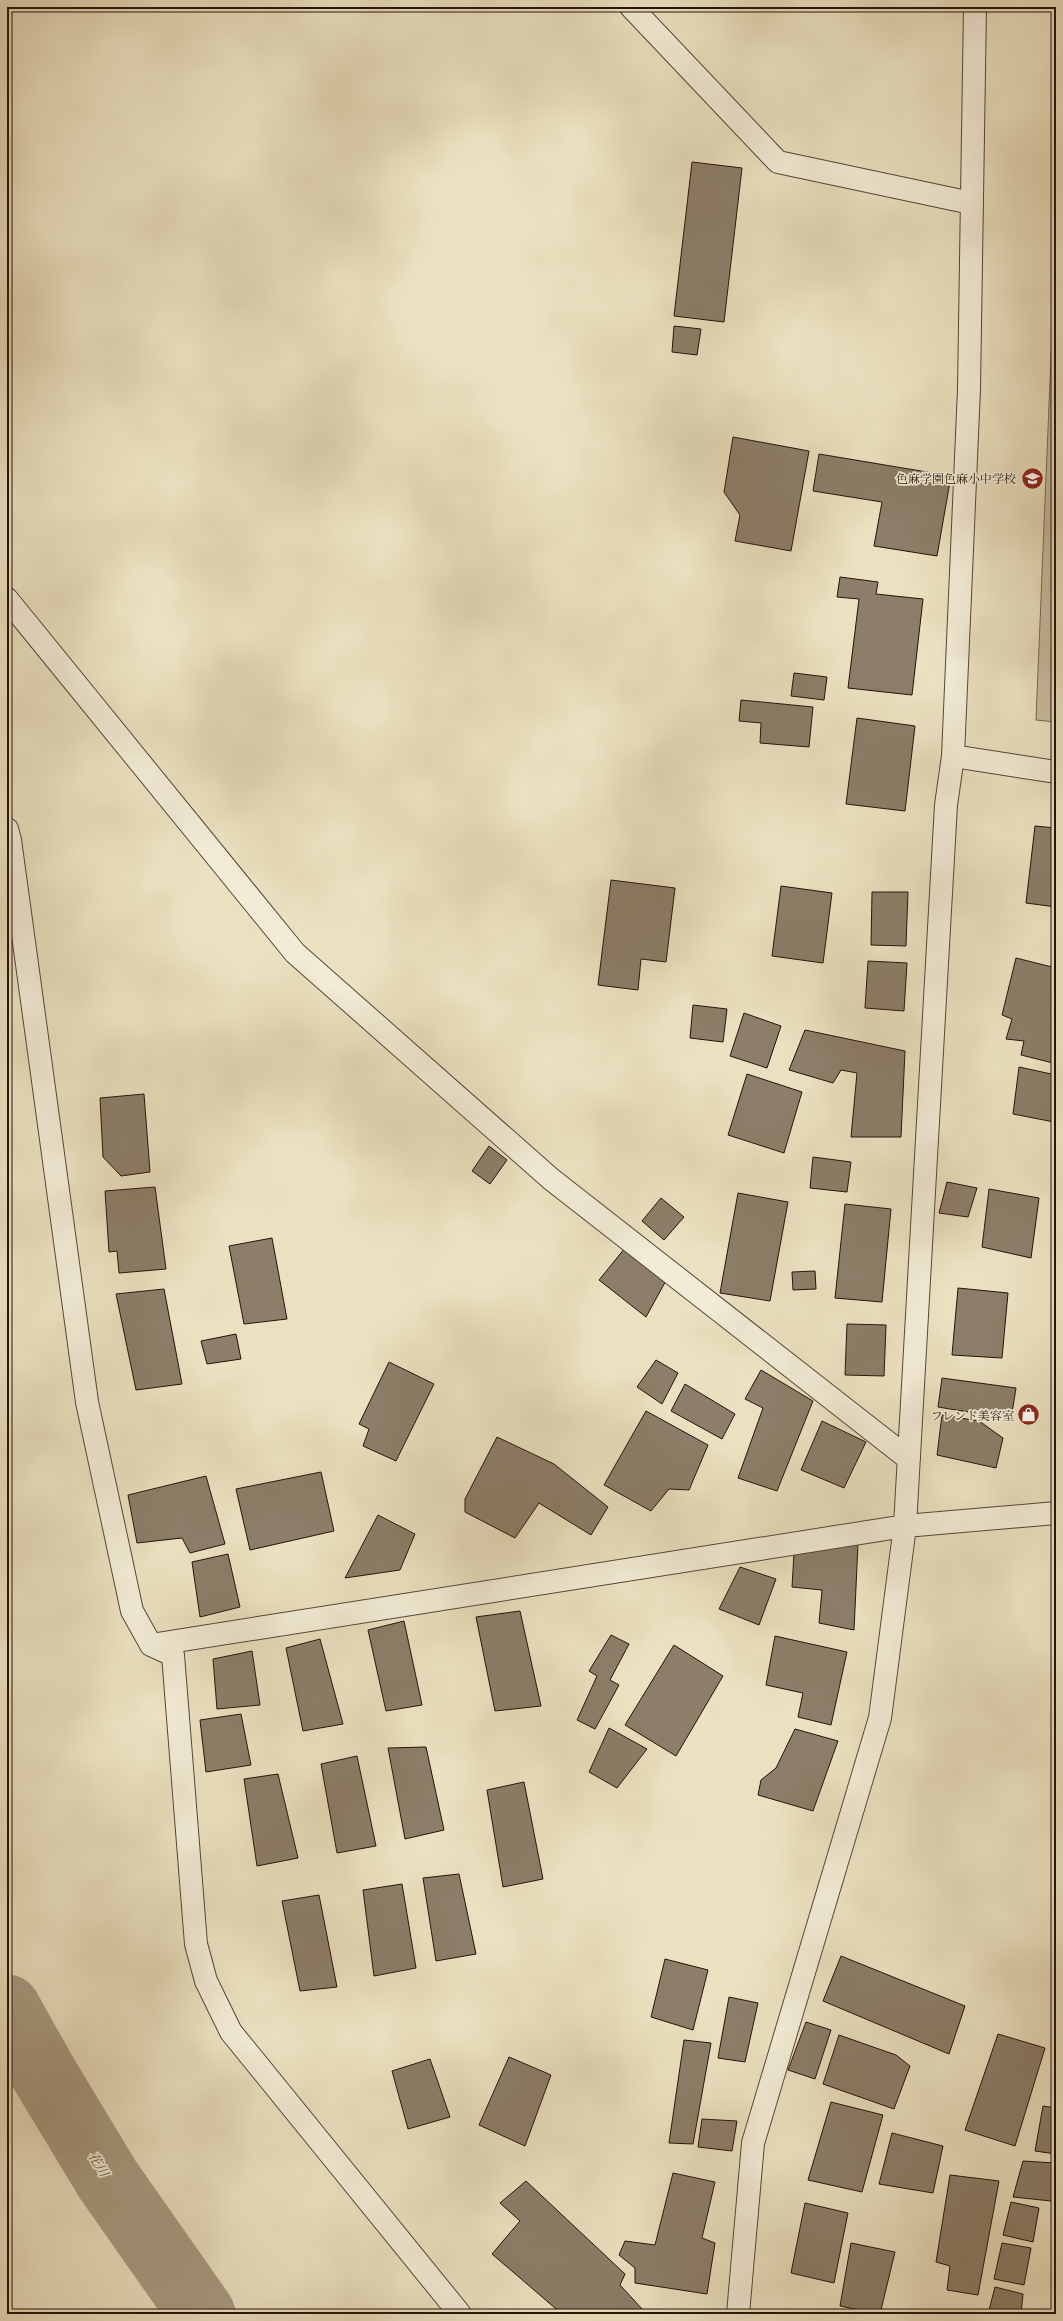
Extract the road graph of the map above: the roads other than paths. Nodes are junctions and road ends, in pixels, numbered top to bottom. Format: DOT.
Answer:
graph roads {
  1 [pos="631,7"];
  2 [pos="975,7"];
  3 [pos="971,203"];
  4 [pos="7,599"];
  5 [pos="953,756"];
  6 [pos="1056,772"];
  7 [pos="7,829"];
  8 [pos="909,1459"];
  9 [pos="1056,1513"];
  10 [pos="905,1526"];
  11 [pos="151,1645"];
  12 [pos="460,2314"];
  13 [pos="738,2314"];
  1 -- 3 [label="street"];
  2 -- 3 [label="street"];
  3 -- 5 [label="street"];
  4 -- 8 [label="street"];
  5 -- 6 [label="street"];
  5 -- 8 [label="street"];
  7 -- 11 [label="street"];
  8 -- 10 [label="street"];
  9 -- 10 [label="street"];
  10 -- 11 [label="street"];
  10 -- 13 [label="street"];
  11 -- 12 [label="street"];
}
